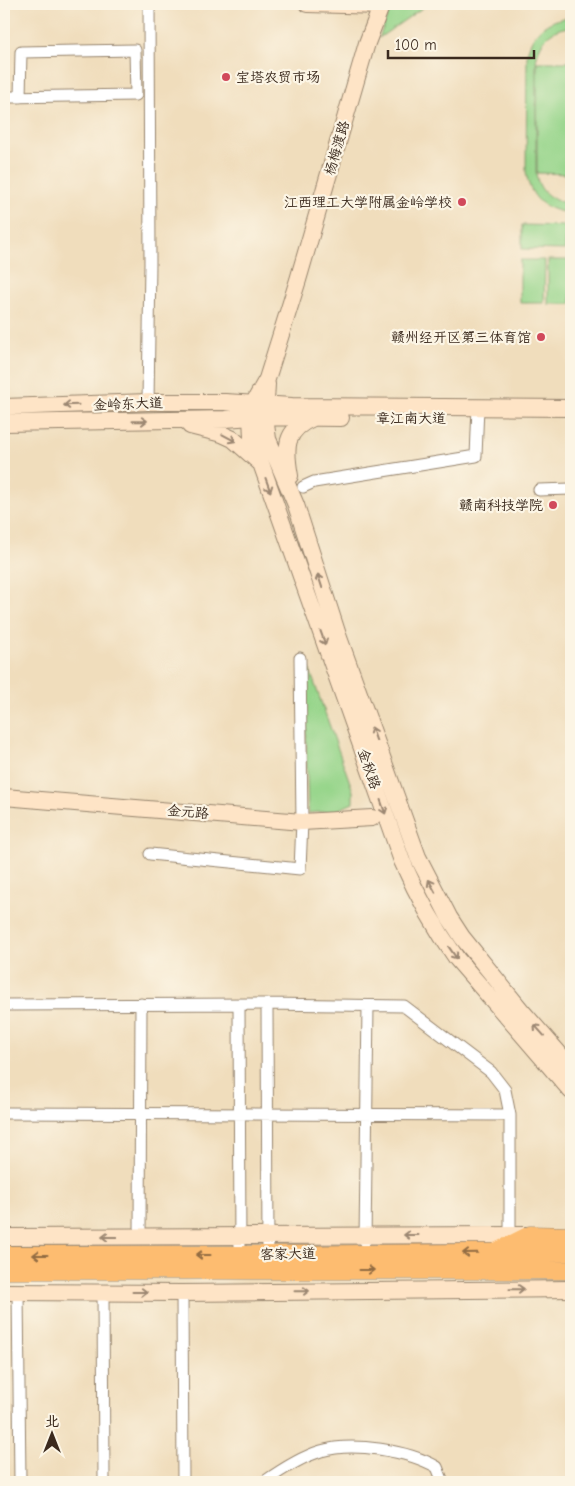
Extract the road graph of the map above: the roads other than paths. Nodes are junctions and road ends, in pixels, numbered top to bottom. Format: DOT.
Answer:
graph roads {
  1 [pos="149,4"];
  2 [pos="307,4"];
  3 [pos="381,5"];
  4 [pos="4,97"];
  5 [pos="20,97"];
  6 [pos="148,402"];
  7 [pos="7,406"];
  8 [pos="571,408"];
  9 [pos="259,411"];
  10 [pos="478,412"];
  11 [pos="571,417"];
  12 [pos="314,418"];
  13 [pos="166,420"];
  14 [pos="6,424"];
  15 [pos="261,464"];
  16 [pos="303,486"];
  17 [pos="571,489"];
  18 [pos="539,490"];
  19 [pos="296,505"];
  20 [pos="300,658"];
  21 [pos="4,797"];
  22 [pos="372,818"];
  23 [pos="302,822"];
  24 [pos="150,854"];
  25 [pos="141,1004"];
  26 [pos="238,1004"];
  27 [pos="267,1004"];
  28 [pos="4,1005"];
  29 [pos="368,1006"];
  30 [pos="571,1067"];
  31 [pos="571,1091"];
  32 [pos="4,1113"];
  33 [pos="141,1114"];
  34 [pos="239,1115"];
  35 [pos="510,1115"];
  36 [pos="267,1116"];
  37 [pos="366,1116"];
  38 [pos="510,1234"];
  39 [pos="365,1235"];
  40 [pos="530,1235"];
  41 [pos="140,1236"];
  42 [pos="240,1236"];
  43 [pos="268,1236"];
  44 [pos="571,1236"];
  45 [pos="4,1237"];
  46 [pos="571,1252"];
  47 [pos="494,1253"];
  48 [pos="365,1254"];
  49 [pos="4,1255"];
  50 [pos="240,1255"];
  51 [pos="268,1255"];
  52 [pos="4,1270"];
  53 [pos="571,1270"];
  54 [pos="571,1289"];
  55 [pos="11,1292"];
  56 [pos="103,1292"];
  57 [pos="182,1292"];
  58 [pos="20,1482"];
  59 [pos="104,1482"];
  60 [pos="183,1482"];
  61 [pos="264,1482"];
  62 [pos="443,1482"];
  1 -- 6 [label="street"];
  2 -- 3 [label="main road"];
  3 -- 9 [label="main road, 杨梅渡路"];
  4 -- 5 [label="street"];
  5 -- 5 [label="street"];
  6 -- 7 [label="main road, 金岭东大道, one-way"];
  6 -- 9 [label="main road, 金岭东大道"];
  8 -- 10 [label="main road, 章江南大道"];
  9 -- 10 [label="main road, 章江南大道"];
  9 -- 12 [label="main road, 章江南大道"];
  9 -- 13 [label="main road, 金岭东大道"];
  9 -- 15 [label="main road, 金秋路"];
  9 -- 19 [label="main road, 金秋路"];
  10 -- 11 [label="main road, 章江南大道"];
  10 -- 12 [label="main road, 章江南大道"];
  10 -- 16 [label="street"];
  12 -- 19 [label="main road"];
  14 -- 13 [label="main road, 金岭东大道, one-way"];
  13 -- 15 [label="main road, one-way"];
  15 -- 31 [label="main road, 金秋路, one-way"];
  17 -- 18 [label="street"];
  30 -- 19 [label="main road, 金秋路, one-way"];
  20 -- 23 [label="street"];
  21 -- 23 [label="main road, 金元路"];
  22 -- 23 [label="main road, 金元路"];
  23 -- 24 [label="street"];
  25 -- 26 [label="street"];
  25 -- 28 [label="street"];
  25 -- 33 [label="street"];
  26 -- 27 [label="street"];
  26 -- 34 [label="street"];
  27 -- 29 [label="street"];
  27 -- 36 [label="street"];
  29 -- 35 [label="street"];
  29 -- 37 [label="street"];
  32 -- 33 [label="street"];
  33 -- 34 [label="street"];
  33 -- 41 [label="street"];
  34 -- 36 [label="street"];
  34 -- 42 [label="street"];
  35 -- 37 [label="street"];
  35 -- 38 [label="street"];
  36 -- 37 [label="street"];
  36 -- 43 [label="street"];
  37 -- 39 [label="street"];
  38 -- 39 [label="main road, one-way"];
  38 -- 40 [label="main road"];
  39 -- 43 [label="main road"];
  39 -- 48 [label="street"];
  40 -- 44 [label="main road"];
  40 -- 47 [label="main road"];
  41 -- 42 [label="main road"];
  41 -- 45 [label="main road, one-way"];
  42 -- 43 [label="main road"];
  42 -- 50 [label="street"];
  43 -- 51 [label="street"];
  46 -- 47 [label="main road, 客家大道"];
  47 -- 48 [label="main road, 客家大道, one-way"];
  48 -- 51 [label="main road, 客家大道"];
  50 -- 49 [label="main road, 客家大道, one-way"];
  50 -- 51 [label="main road, 客家大道"];
  52 -- 53 [label="main road, 客家大道, one-way"];
  57 -- 54 [label="main road, one-way"];
  55 -- 56 [label="main road"];
  55 -- 58 [label="street"];
  56 -- 57 [label="main road, one-way"];
  56 -- 59 [label="street"];
  57 -- 60 [label="street"];
  61 -- 62 [label="street"];
}
